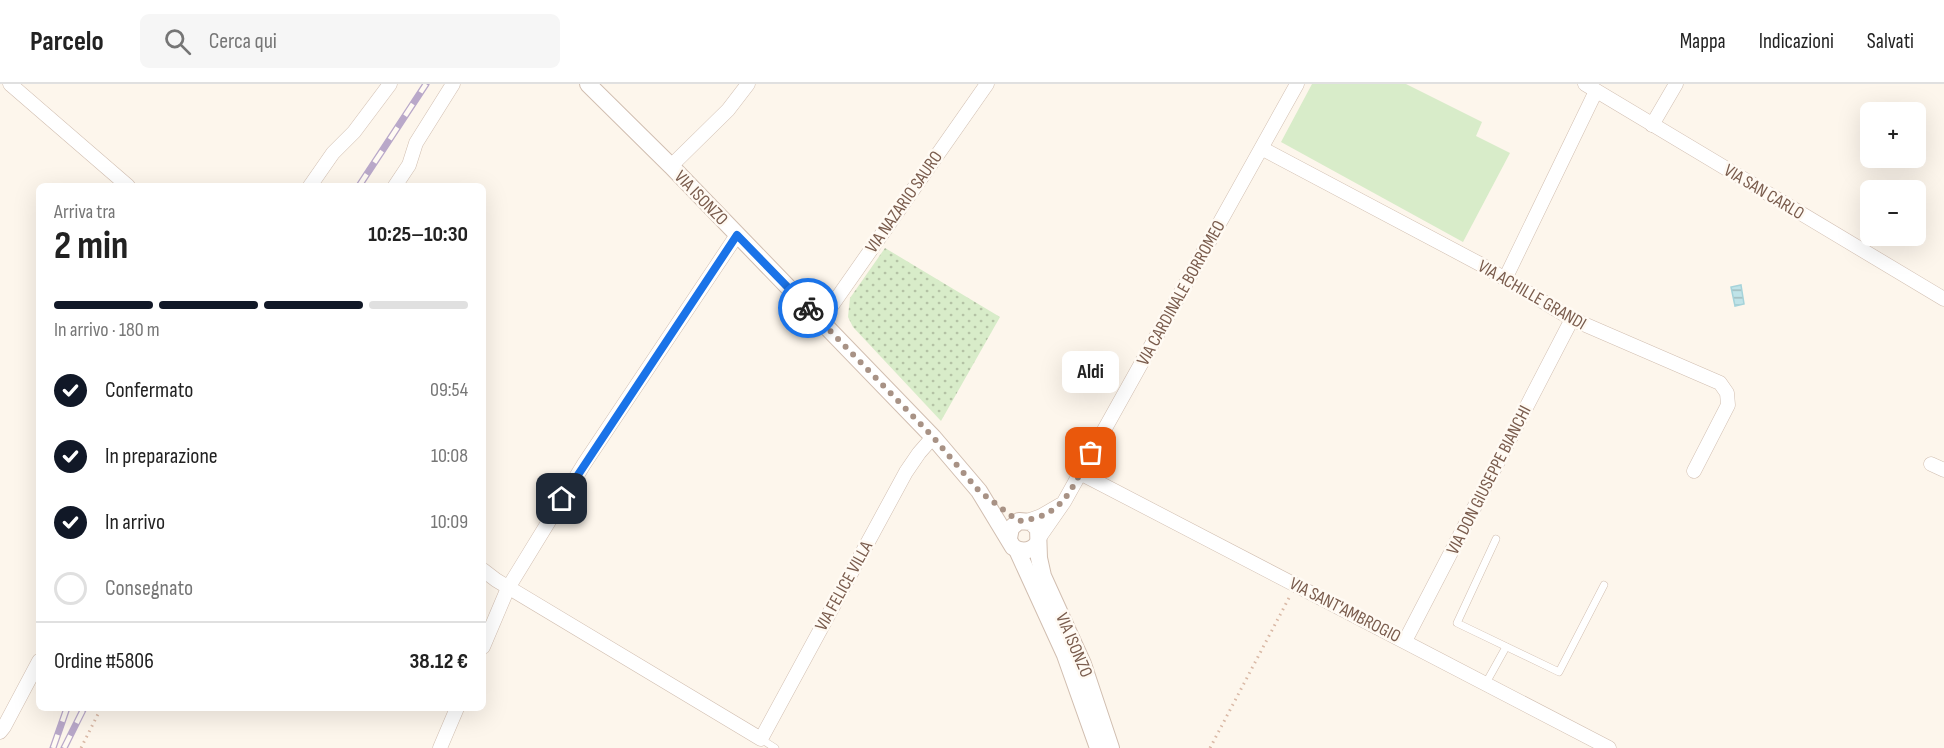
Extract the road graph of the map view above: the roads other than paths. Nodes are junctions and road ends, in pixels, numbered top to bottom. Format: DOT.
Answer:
graph roads {
  1 [pos="10,84"];
  2 [pos="390,84"];
  3 [pos="453,84"];
  4 [pos="588,84"];
  5 [pos="748,84"];
  6 [pos="987,84"];
  7 [pos="1297,84"];
  8 [pos="1676,84"];
  9 [pos="1591,87"];
  10 [pos="1652,124"];
  11 [pos="1263,149"];
  12 [pos="671,166"];
  13 [pos="125,183"];
  14 [pos="312,183"];
  15 [pos="397,183"];
  16 [pos="737,235"];
  17 [pos="1505,279"];
  18 [pos="1944,298"];
  19 [pos="1572,319"];
  20 [pos="821,321"];
  21 [pos="933,437"];
  22 [pos="1694,471"];
  23 [pos="1080,473"];
  24 [pos="979,491"];
  25 [pos="1064,502"];
  26 [pos="1023,521"];
  27 [pos="1496,540"];
  28 [pos="1039,541"];
  29 [pos="1013,544"];
  30 [pos="486,572"];
  31 [pos="1604,585"];
  32 [pos="508,588"];
  33 [pos="486,640"];
  34 [pos="1406,641"];
  35 [pos="1506,646"];
  36 [pos="36,666"];
  37 [pos="1486,683"];
  38 [pos="456,711"];
  39 [pos="0,732"];
  40 [pos="761,739"];
  41 [pos="440,748"];
  42 [pos="775,748"];
  43 [pos="1098,748"];
  44 [pos="1111,748"];
  45 [pos="1609,748"];
  1 -- 13 [label="street"];
  2 -- 14 [label="street"];
  3 -- 15 [label="street"];
  4 -- 12 [label="street, VIA ISONZO"];
  5 -- 12 [label="street, VIA ISONZO"];
  6 -- 20 [label="street, VIA NAZARIO SAURO"];
  7 -- 11 [label="street, VIA CARDINALE BORROMEO"];
  8 -- 10 [label="street"];
  9 -- 10 [label="street, VIA SAN CARLO"];
  9 -- 17 [label="street"];
  10 -- 18 [label="street, VIA SAN CARLO"];
  11 -- 17 [label="street, VIA ACHILLE GRANDI"];
  11 -- 23 [label="street, VIA CARDINALE BORROMEO"];
  12 -- 16 [label="street, VIA ISONZO"];
  16 -- 20 [label="street, VIA ISONZO"];
  16 -- 32 [label="street"];
  17 -- 19 [label="street, VIA ACHILLE GRANDI"];
  19 -- 22 [label="street, VIA ACHILLE GRANDI"];
  19 -- 34 [label="street, VIA DON GIUSEPPE BIANCHI"];
  20 -- 21 [label="street, VIA ISONZO"];
  21 -- 24 [label="street, VIA ISONZO"];
  21 -- 40 [label="street, VIA FELICE VILLA"];
  23 -- 25 [label="street, VIA CARDINALE BORROMEO"];
  23 -- 34 [label="street, VIA SANT'AMBROGIO"];
  24 -- 26 [label="street, VIA ISONZO"];
  24 -- 29 [label="street, VIA ISONZO"];
  25 -- 26 [label="street"];
  25 -- 28 [label="street, VIA CARDINALE BORROMEO"];
  26 -- 28 [label="street"];
  26 -- 29 [label="street"];
  27 -- 35 [label="lane"];
  28 -- 29 [label="street"];
  28 -- 44 [label="street, VIA ISONZO"];
  29 -- 43 [label="street, VIA ISONZO"];
  30 -- 32 [label="street"];
  31 -- 35 [label="lane"];
  32 -- 33 [label="street"];
  32 -- 40 [label="street"];
  34 -- 37 [label="street, VIA SANT'AMBROGIO"];
  35 -- 37 [label="lane"];
  36 -- 39 [label="street"];
  37 -- 45 [label="street, VIA SANT'AMBROGIO"];
  38 -- 41 [label="street"];
  40 -- 42 [label="lane"];
}
